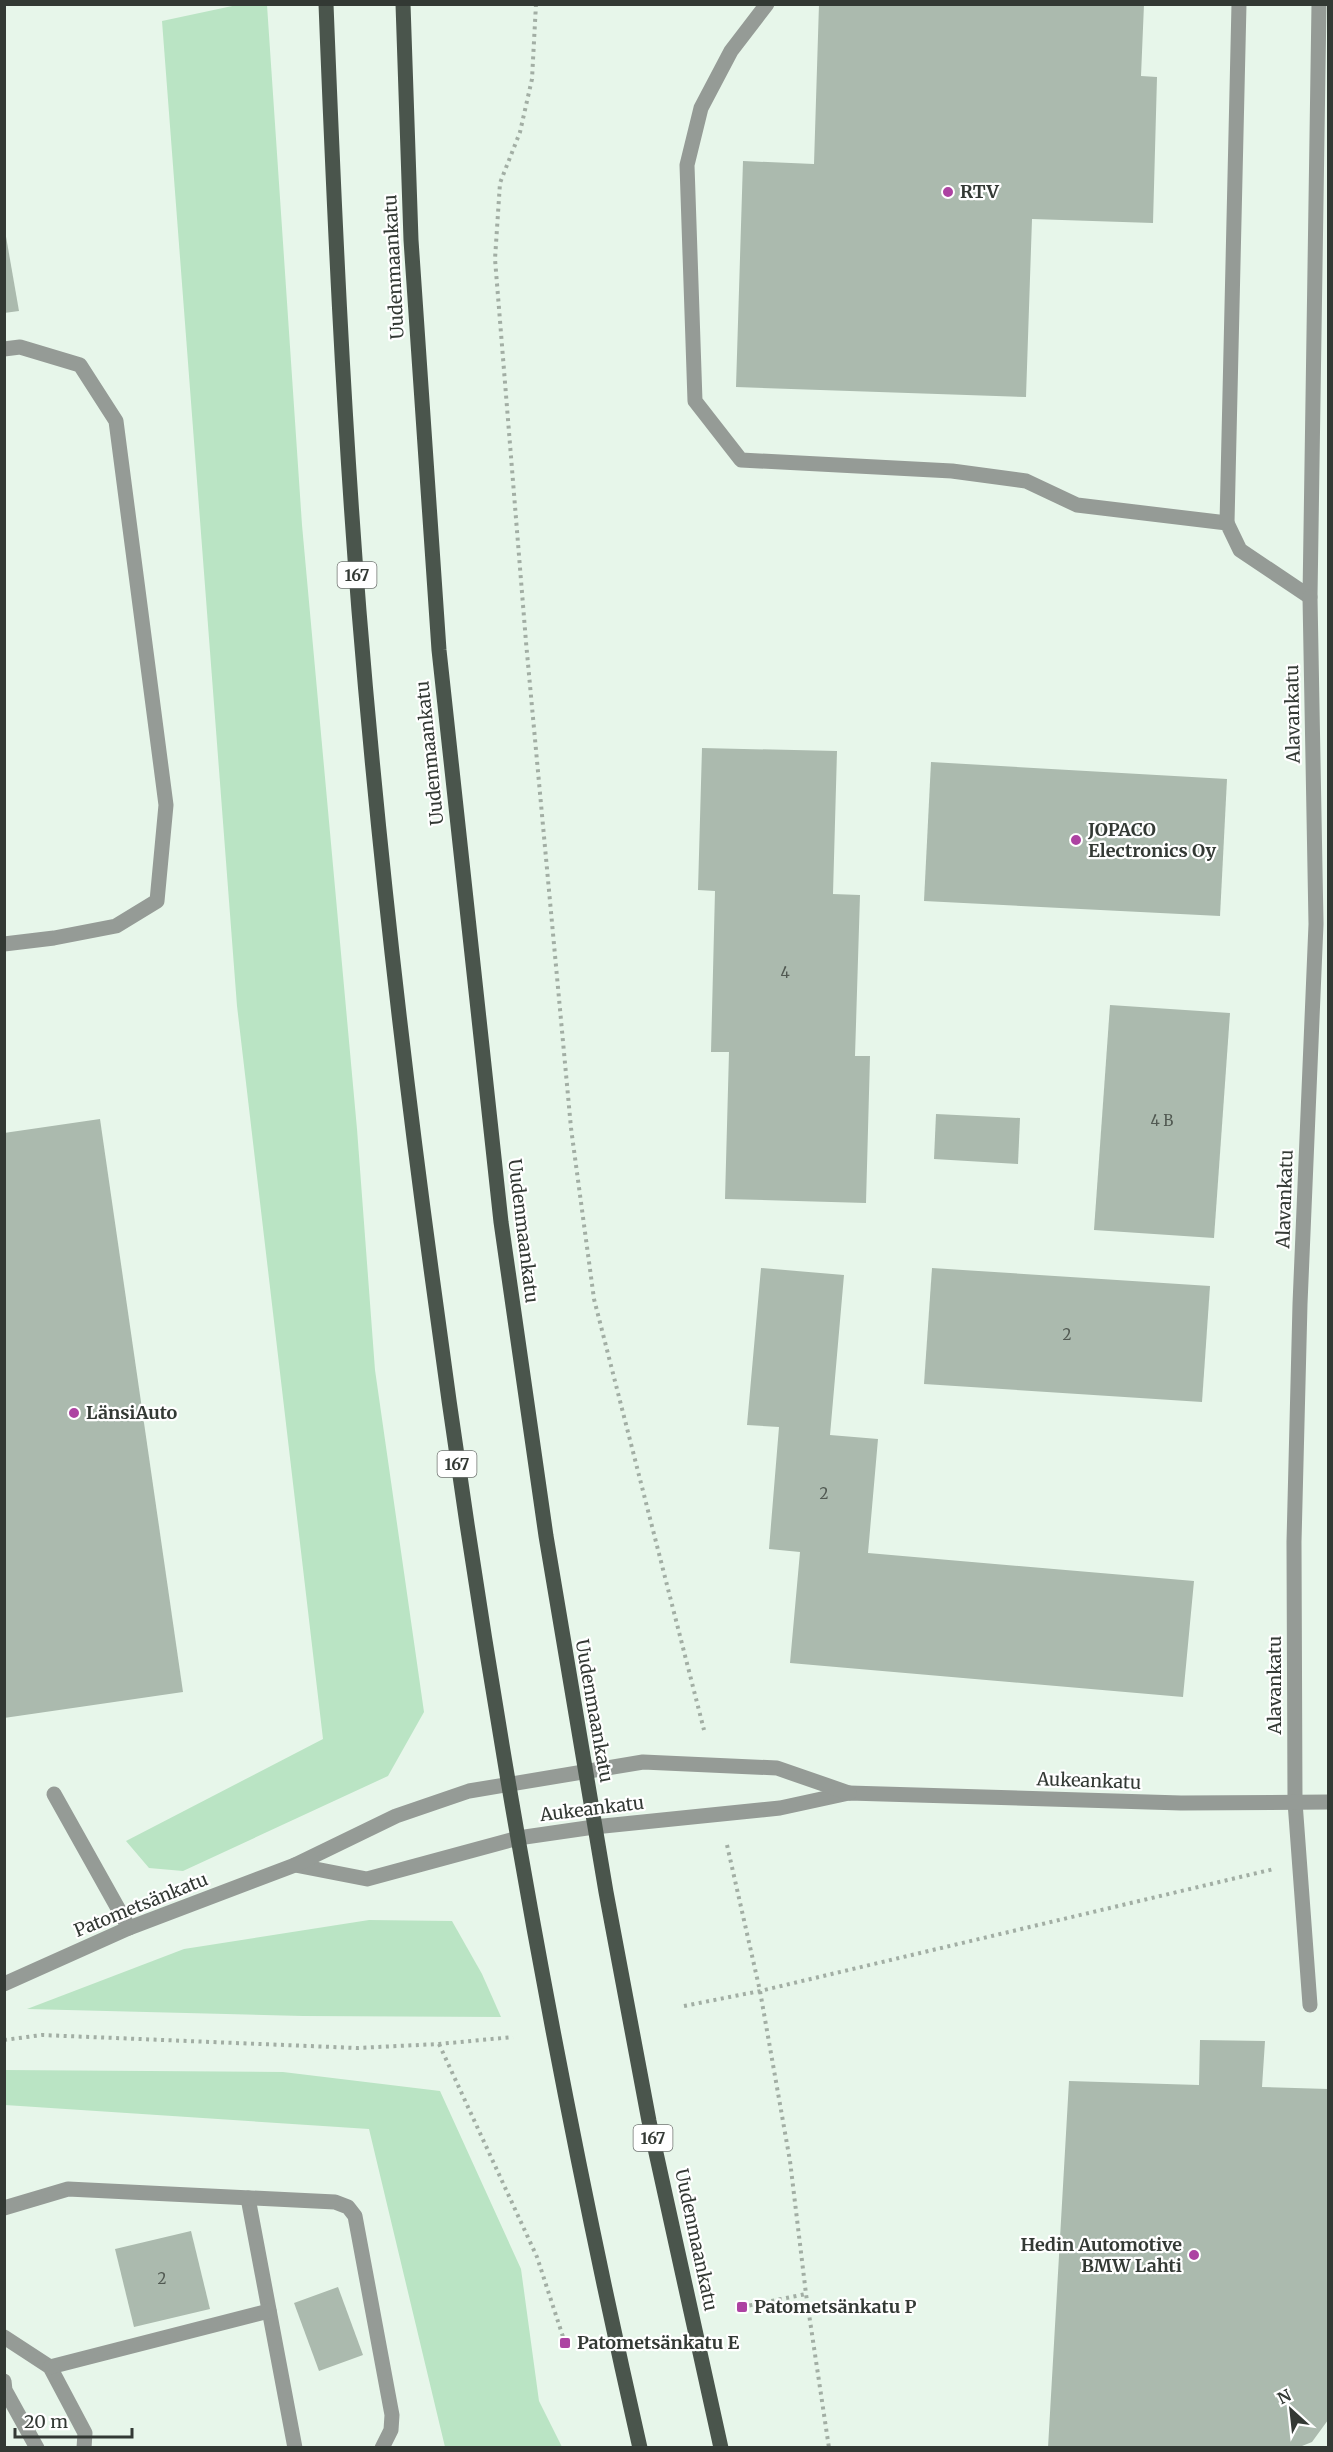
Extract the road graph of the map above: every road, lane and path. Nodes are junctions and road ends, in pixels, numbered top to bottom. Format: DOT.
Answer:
graph roads {
  1 [pos="326,4"];
  2 [pos="403,4"];
  3 [pos="536,4"];
  4 [pos="767,4"];
  5 [pos="1239,4"];
  6 [pos="1319,4"];
  7 [pos="4,349"];
  8 [pos="1227,523"];
  9 [pos="1310,597"];
  10 [pos="4,944"];
  11 [pos="704,1730"];
  12 [pos="585,1772"];
  13 [pos="508,1785"];
  14 [pos="849,1793"];
  15 [pos="54,1794"];
  16 [pos="1294,1802"];
  17 [pos="1329,1802"];
  18 [pos="594,1827"];
  19 [pos="518,1838"];
  20 [pos="727,1845"];
  21 [pos="1299,1863"];
  22 [pos="295,1865"];
  23 [pos="129,1928"];
  24 [pos="4,1984"];
  25 [pos="760,1992"];
  26 [pos="1310,2005"];
  27 [pos="684,2006"];
  28 [pos="513,2037"];
  29 [pos="4,2040"];
  30 [pos="439,2044"];
  31 [pos="248,2198"];
  32 [pos="4,2208"];
  33 [pos="806,2294"];
  34 [pos="742,2307"];
  35 [pos="269,2312"];
  36 [pos="4,2337"];
  37 [pos="565,2343"];
  38 [pos="50,2367"];
  39 [pos="4,2381"];
  40 [pos="37,2448"];
  41 [pos="84,2448"];
  42 [pos="295,2448"];
  43 [pos="382,2448"];
  44 [pos="640,2448"];
  45 [pos="721,2448"];
  46 [pos="829,2448"];
  1 -- 13 [label="main road, 167"];
  2 -- 12 [label="main road, Uudenmaankatu / 167"];
  3 -- 11 [label="path"];
  4 -- 8 [label="street"];
  5 -- 8 [label="street"];
  6 -- 9 [label="street, Alavankatu"];
  7 -- 10 [label="street"];
  8 -- 9 [label="street"];
  9 -- 16 [label="street, Alavankatu"];
  12 -- 13 [label="street, Patometsänkatu"];
  12 -- 14 [label="street, Aukeankatu"];
  12 -- 18 [label="main road, Uudenmaankatu / 167"];
  13 -- 19 [label="main road, 167"];
  13 -- 22 [label="street, Patometsänkatu"];
  14 -- 16 [label="street, Aukeankatu"];
  14 -- 18 [label="street, Aukeankatu"];
  15 -- 23 [label="street"];
  16 -- 17 [label="street, Aukeankatu"];
  16 -- 21 [label="street, Alavankatu"];
  18 -- 19 [label="street, Aukeankatu"];
  18 -- 45 [label="main road, Uudenmaankatu / 167"];
  19 -- 22 [label="street"];
  19 -- 44 [label="main road, 167"];
  20 -- 25 [label="path"];
  21 -- 25 [label="path"];
  21 -- 26 [label="street, Alavankatu"];
  22 -- 23 [label="street, Patometsänkatu"];
  23 -- 24 [label="street, Patometsänkatu"];
  25 -- 27 [label="path"];
  25 -- 33 [label="path"];
  28 -- 30 [label="path"];
  29 -- 30 [label="path"];
  30 -- 37 [label="path"];
  31 -- 32 [label="street"];
  31 -- 35 [label="street"];
  31 -- 43 [label="street"];
  33 -- 34 [label="path"];
  33 -- 46 [label="path"];
  35 -- 38 [label="street"];
  35 -- 42 [label="street"];
  36 -- 38 [label="street"];
  38 -- 41 [label="street"];
  39 -- 40 [label="street"];
}
